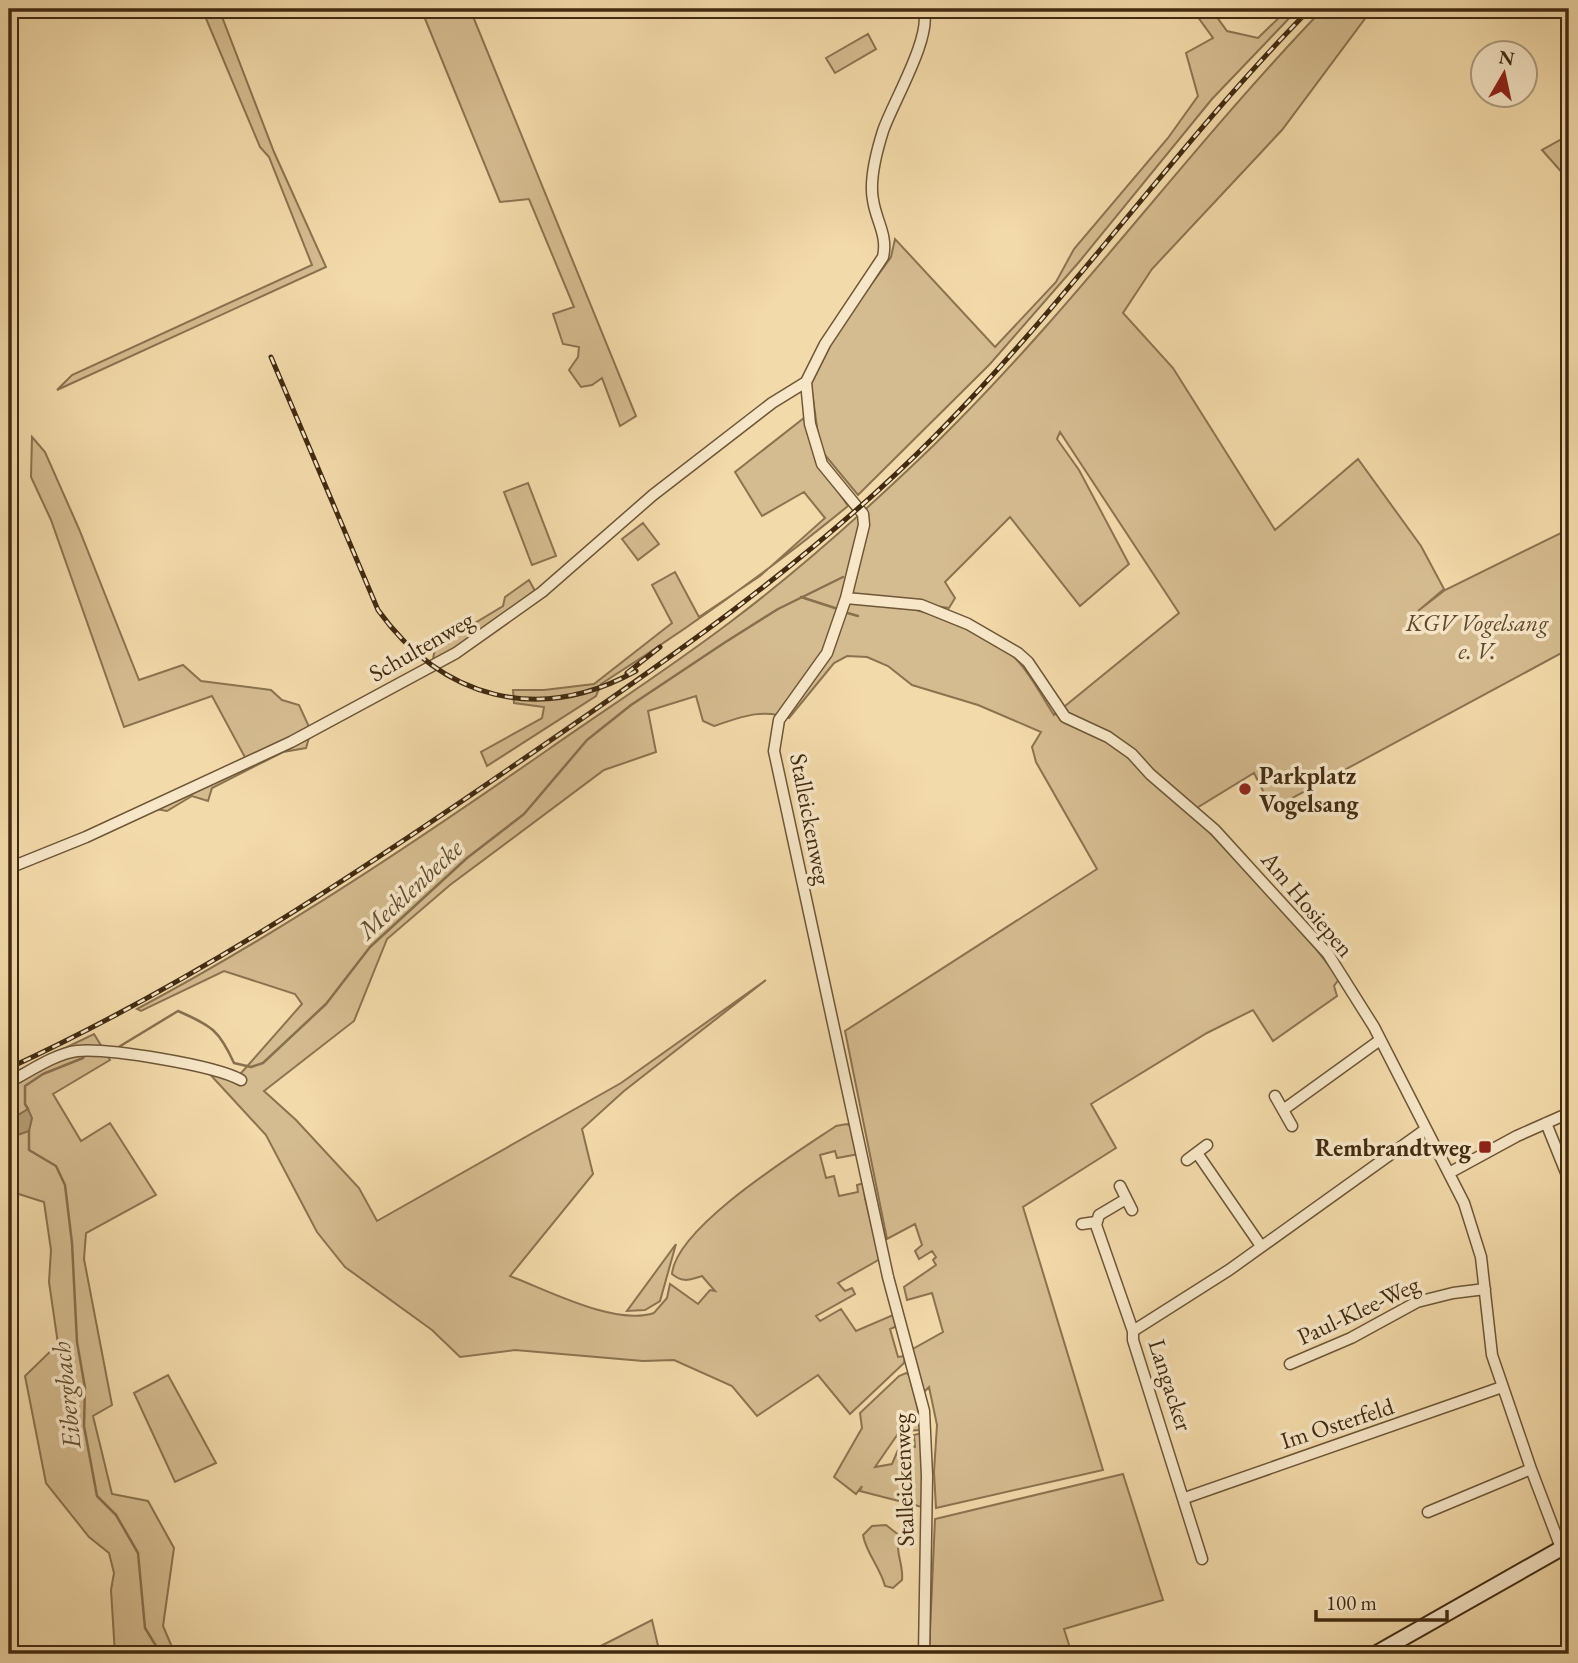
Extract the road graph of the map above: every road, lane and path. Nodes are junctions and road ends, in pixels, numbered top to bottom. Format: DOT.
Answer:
graph roads {
  1 [pos="923,9"];
  2 [pos="806,382"];
  3 [pos="843,607"];
  4 [pos="9,868"];
  5 [pos="1380,1040"];
  6 [pos="241,1080"];
  7 [pos="9,1082"];
  8 [pos="1275,1096"];
  9 [pos="1283,1110"];
  10 [pos="1569,1113"];
  11 [pos="1546,1123"];
  12 [pos="1292,1126"];
  13 [pos="1426,1129"];
  14 [pos="1207,1145"];
  15 [pos="1197,1153"];
  16 [pos="1187,1160"];
  17 [pos="1449,1172"];
  18 [pos="1569,1180"];
  19 [pos="1120,1185"];
  20 [pos="1126,1199"];
  21 [pos="1132,1210"];
  22 [pos="1096,1222"];
  23 [pos="1082,1224"];
  24 [pos="1261,1245"];
  25 [pos="1485,1289"];
  26 [pos="1133,1331"];
  27 [pos="1290,1364"];
  28 [pos="1502,1387"];
  29 [pos="1531,1469"];
  30 [pos="1185,1498"];
  31 [pos="1428,1512"];
  32 [pos="1565,1546"];
  33 [pos="1202,1559"];
  34 [pos="924,1654"];
  35 [pos="1375,1654"];
  1 -- 2 [label="street"];
  2 -- 3 [label="street, Stalleickenweg"];
  2 -- 4 [label="street, Schultenweg"];
  3 -- 5 [label="street, Am Hosiepen"];
  3 -- 34 [label="street, Stalleickenweg"];
  5 -- 9 [label="street"];
  5 -- 13 [label="street, Am Hosiepen"];
  6 -- 7 [label="street"];
  8 -- 9 [label="street"];
  9 -- 12 [label="street"];
  10 -- 11 [label="street"];
  11 -- 17 [label="street"];
  11 -- 18 [label="street"];
  13 -- 17 [label="street, Am Hosiepen"];
  13 -- 24 [label="street, Langacker"];
  14 -- 15 [label="street"];
  15 -- 16 [label="street"];
  15 -- 24 [label="street"];
  17 -- 25 [label="street, Am Hosiepen"];
  19 -- 20 [label="street"];
  20 -- 21 [label="street"];
  20 -- 22 [label="street"];
  22 -- 23 [label="street"];
  22 -- 26 [label="street"];
  24 -- 26 [label="street, Langacker"];
  25 -- 27 [label="street, Paul-Klee-Weg"];
  25 -- 28 [label="street, Am Hosiepen"];
  26 -- 30 [label="street, Langacker"];
  28 -- 29 [label="street, Am Hosiepen"];
  28 -- 30 [label="street, Im Osterfeld"];
  29 -- 31 [label="street"];
  29 -- 32 [label="street, Am Hosiepen"];
  30 -- 33 [label="street, Langacker"];
  32 -- 35 [label="street"];
}
